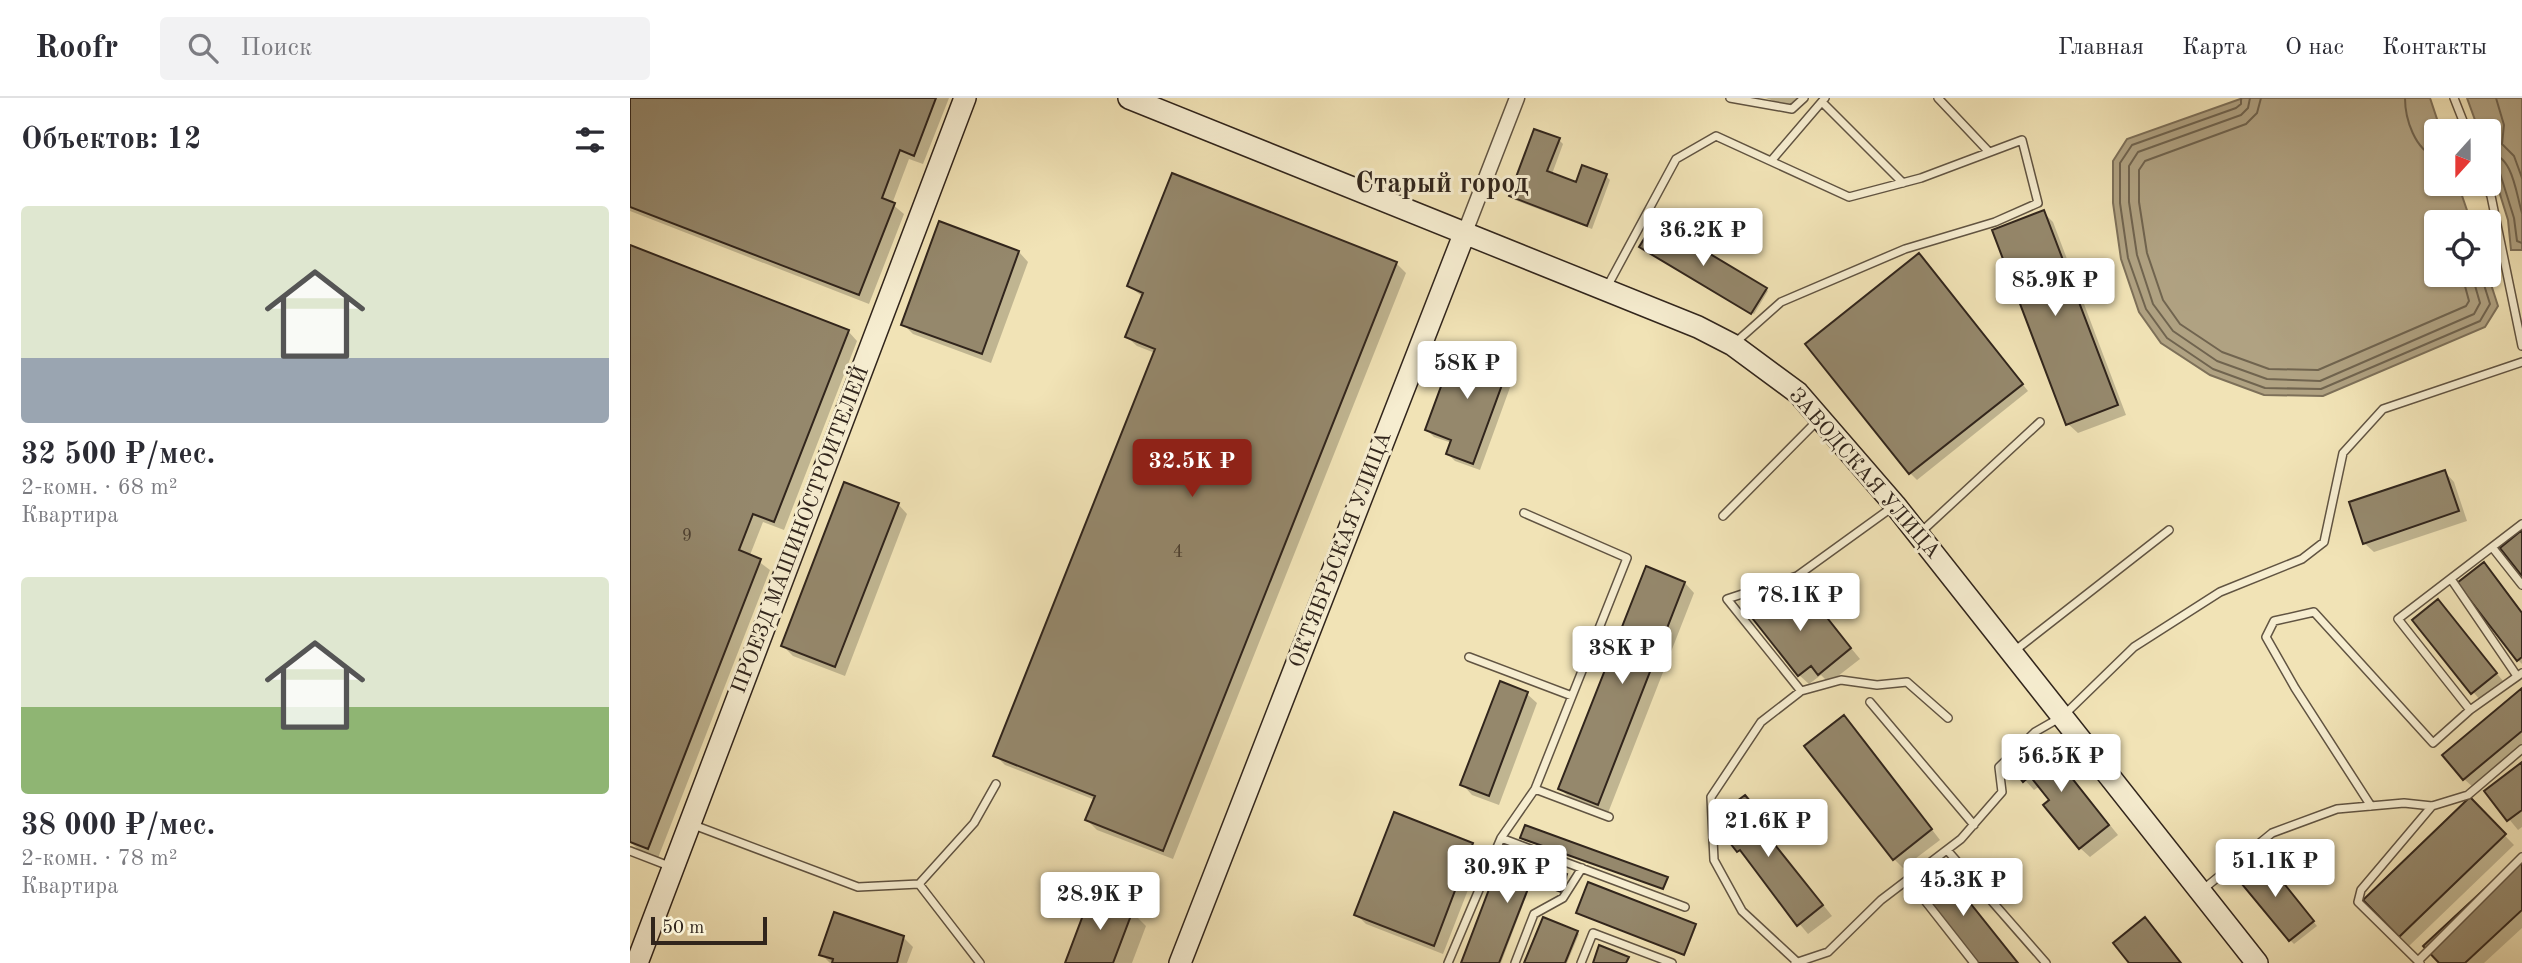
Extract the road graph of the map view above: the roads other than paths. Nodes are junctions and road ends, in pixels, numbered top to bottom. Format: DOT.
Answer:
graph roads {
  1 [pos="965,98"];
  2 [pos="1517,98"];
  3 [pos="1730,98"];
  4 [pos="1804,98"];
  5 [pos="1938,98"];
  6 [pos="2454,98"];
  7 [pos="1823,100"];
  8 [pos="1138,102"];
  9 [pos="2462,119"];
  10 [pos="1989,152"];
  11 [pos="1771,161"];
  12 [pos="1903,183"];
  13 [pos="2491,196"];
  14 [pos="1465,232"];
  15 [pos="1606,289"];
  16 [pos="1733,345"];
  17 [pos="2522,345"];
  18 [pos="2522,362"];
  19 [pos="1820,418"];
  20 [pos="2039,422"];
  21 [pos="1895,505"];
  22 [pos="1524,513"];
  23 [pos="1723,516"];
  24 [pos="2522,524"];
  25 [pos="2169,530"];
  26 [pos="1918,535"];
  27 [pos="2492,547"];
  28 [pos="2451,579"];
  29 [pos="2522,584"];
  30 [pos="2013,653"];
  31 [pos="1469,657"];
  32 [pos="2520,674"];
  33 [pos="1801,691"];
  34 [pos="1572,696"];
  35 [pos="1870,702"];
  36 [pos="2470,710"];
  37 [pos="2063,716"];
  38 [pos="1948,718"];
  39 [pos="2522,749"];
  40 [pos="996,784"];
  41 [pos="1535,789"];
  42 [pos="2371,806"];
  43 [pos="2432,806"];
  44 [pos="1609,817"];
  45 [pos="690,823"];
  46 [pos="1974,825"];
  47 [pos="1501,838"];
  48 [pos="1947,850"];
  49 [pos="630,851"];
  50 [pos="2522,858"];
  51 [pos="673,868"];
  52 [pos="1582,868"];
  53 [pos="1908,880"];
  54 [pos="919,884"];
  55 [pos="2201,891"];
  56 [pos="1685,907"];
  57 [pos="1646,953"];
  58 [pos="1796,962"];
  59 [pos="2419,962"];
  60 [pos="637,963"];
  61 [pos="980,963"];
  62 [pos="1180,963"];
  63 [pos="1448,963"];
  64 [pos="1515,963"];
  65 [pos="1581,963"];
  66 [pos="1642,963"];
  67 [pos="1672,963"];
  68 [pos="1974,963"];
  69 [pos="2046,963"];
  70 [pos="2257,963"];
  1 -- 45 [label="street, ПРОЕЗД МАШИНОСТРОИТЕЛЕЙ"];
  2 -- 14 [label="street, ОКТЯБРЬСКАЯ УЛИЦА"];
  3 -- 4 [label="lane"];
  5 -- 10 [label="lane"];
  6 -- 9 [label="lane"];
  7 -- 11 [label="lane"];
  7 -- 12 [label="lane"];
  8 -- 14 [label="street, ЗАВОДСКАЯ УЛИЦА"];
  10 -- 12 [label="lane"];
  10 -- 16 [label="lane"];
  11 -- 12 [label="lane"];
  11 -- 15 [label="lane"];
  13 -- 17 [label="lane"];
  14 -- 15 [label="street, ЗАВОДСКАЯ УЛИЦА"];
  14 -- 62 [label="street, ОКТЯБРЬСКАЯ УЛИЦА"];
  15 -- 16 [label="street, ЗАВОДСКАЯ УЛИЦА"];
  16 -- 19 [label="street, ЗАВОДСКАЯ УЛИЦА"];
  18 -- 37 [label="lane"];
  19 -- 21 [label="street, ЗАВОДСКАЯ УЛИЦА"];
  19 -- 23 [label="lane"];
  20 -- 26 [label="lane"];
  21 -- 26 [label="street, ЗАВОДСКАЯ УЛИЦА"];
  21 -- 33 [label="lane"];
  22 -- 34 [label="lane"];
  24 -- 27 [label="lane"];
  25 -- 30 [label="lane"];
  26 -- 30 [label="street, ЗАВОДСКАЯ УЛИЦА"];
  27 -- 28 [label="lane"];
  27 -- 29 [label="lane"];
  28 -- 32 [label="lane"];
  28 -- 36 [label="lane"];
  30 -- 37 [label="street, ЗАВОДСКАЯ УЛИЦА"];
  31 -- 34 [label="lane"];
  32 -- 36 [label="lane"];
  33 -- 38 [label="lane"];
  33 -- 58 [label="lane"];
  34 -- 41 [label="lane"];
  35 -- 46 [label="lane"];
  36 -- 42 [label="lane"];
  37 -- 46 [label="lane"];
  37 -- 55 [label="street, ЗАВОДСКАЯ УЛИЦА"];
  39 -- 43 [label="lane"];
  40 -- 54 [label="lane"];
  41 -- 44 [label="lane"];
  41 -- 47 [label="lane"];
  42 -- 43 [label="lane"];
  42 -- 55 [label="lane"];
  43 -- 59 [label="lane"];
  45 -- 51 [label="street, ПРОЕЗД МАШИНОСТРОИТЕЛЕЙ"];
  45 -- 54 [label="lane"];
  46 -- 48 [label="lane"];
  47 -- 52 [label="lane"];
  47 -- 63 [label="lane"];
  48 -- 53 [label="lane"];
  48 -- 69 [label="lane"];
  49 -- 51 [label="lane"];
  50 -- 59 [label="lane"];
  51 -- 60 [label="street, ПРОЕЗД МАШИНОСТРОИТЕЛЕЙ"];
  52 -- 56 [label="lane"];
  52 -- 64 [label="lane"];
  53 -- 58 [label="lane"];
  53 -- 68 [label="lane"];
  54 -- 61 [label="lane"];
  55 -- 70 [label="street, ЗАВОДСКАЯ УЛИЦА"];
  57 -- 65 [label="lane"];
  57 -- 66 [label="lane"];
  57 -- 67 [label="lane"];
}
